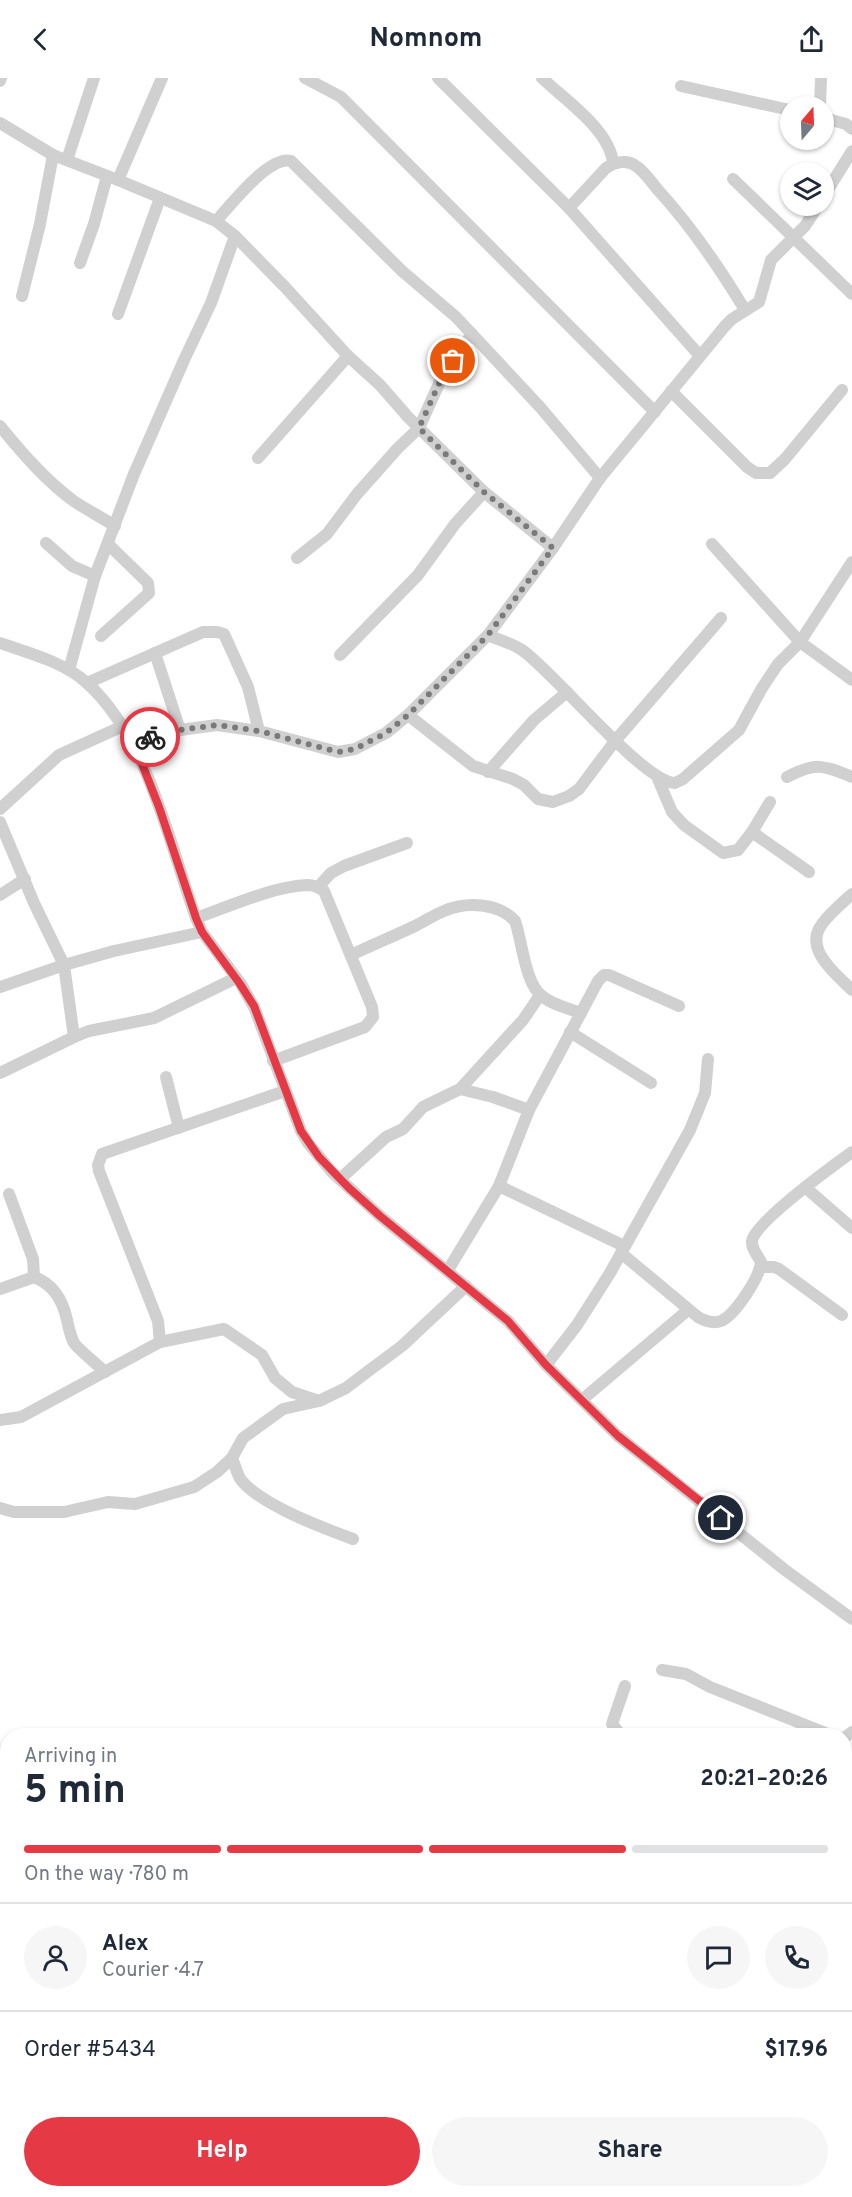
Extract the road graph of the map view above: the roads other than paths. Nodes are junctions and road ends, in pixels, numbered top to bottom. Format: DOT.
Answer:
graph roads {
  1 [pos="94,78"];
  2 [pos="162,78"];
  3 [pos="306,78"];
  4 [pos="438,78"];
  5 [pos="542,78"];
  6 [pos="821,78"];
  7 [pos="681,86"];
  8 [pos="820,96"];
  9 [pos="780,108"];
  10 [pos="834,121"];
  11 [pos="0,123"];
  12 [pos="852,129"];
  13 [pos="852,151"];
  14 [pos="53,155"];
  15 [pos="67,160"];
  16 [pos="613,163"];
  17 [pos="112,178"];
  18 [pos="734,179"];
  19 [pos="834,180"];
  20 [pos="160,198"];
  21 [pos="569,208"];
  22 [pos="812,216"];
  23 [pos="216,221"];
  24 [pos="235,236"];
  25 [pos="794,237"];
  26 [pos="80,263"];
  27 [pos="852,294"];
  28 [pos="22,296"];
  29 [pos="745,310"];
  30 [pos="118,314"];
  31 [pos="472,334"];
  32 [pos="348,356"];
  33 [pos="700,357"];
  34 [pos="842,390"];
  35 [pos="671,391"];
  36 [pos="655,412"];
  37 [pos="0,426"];
  38 [pos="419,428"];
  39 [pos="258,458"];
  40 [pos="600,478"];
  41 [pos="484,492"];
  42 [pos="115,525"];
  43 [pos="46,543"];
  44 [pos="108,544"];
  45 [pos="712,544"];
  46 [pos="553,548"];
  47 [pos="297,558"];
  48 [pos="852,562"];
  49 [pos="95,576"];
  50 [pos="721,618"];
  51 [pos="488,635"];
  52 [pos="101,636"];
  53 [pos="800,642"];
  54 [pos="0,643"];
  55 [pos="155,653"];
  56 [pos="340,655"];
  57 [pos="69,670"];
  58 [pos="852,680"];
  59 [pos="87,683"];
  60 [pos="567,692"];
  61 [pos="408,715"];
  62 [pos="123,726"];
  63 [pos="180,730"];
  64 [pos="259,731"];
  65 [pos="133,741"];
  66 [pos="615,741"];
  67 [pos="488,772"];
  68 [pos="787,777"];
  69 [pos="852,777"];
  70 [pos="658,779"];
  71 [pos="770,802"];
  72 [pos="0,809"];
  73 [pos="0,822"];
  74 [pos="752,832"];
  75 [pos="4,841"];
  76 [pos="407,843"];
  77 [pos="809,872"];
  78 [pos="25,879"];
  79 [pos="318,886"];
  80 [pos="852,894"];
  81 [pos="0,895"];
  82 [pos="196,918"];
  83 [pos="202,932"];
  84 [pos="351,955"];
  85 [pos="64,965"];
  86 [pos="236,978"];
  87 [pos="0,987"];
  88 [pos="852,990"];
  89 [pos="540,995"];
  90 [pos="679,1006"];
  91 [pos="581,1013"];
  92 [pos="570,1032"];
  93 [pos="74,1037"];
  94 [pos="708,1059"];
  95 [pos="273,1061"];
  96 [pos="0,1073"];
  97 [pos="166,1077"];
  98 [pos="651,1083"];
  99 [pos="460,1089"];
  100 [pos="285,1091"];
  101 [pos="529,1110"];
  102 [pos="179,1128"];
  103 [pos="852,1152"];
  104 [pos="339,1179"];
  105 [pos="499,1186"];
  106 [pos="806,1188"];
  107 [pos="9,1194"];
  108 [pos="852,1228"];
  109 [pos="622,1249"];
  110 [pos="761,1267"];
  111 [pos="448,1270"];
  112 [pos="34,1277"];
  113 [pos="466,1286"];
  114 [pos="0,1289"];
  115 [pos="688,1310"];
  116 [pos="842,1315"];
  117 [pos="160,1342"];
  118 [pos="546,1365"];
  119 [pos="105,1372"];
  120 [pos="583,1399"];
  121 [pos="319,1401"];
  122 [pos="0,1420"];
  123 [pos="232,1458"];
  124 [pos="0,1508"];
  125 [pos="353,1539"];
  126 [pos="852,1619"];
  127 [pos="662,1670"];
  128 [pos="625,1686"];
  129 [pos="615,1728"];
  130 [pos="813,1728"];
  1 -- 15 [label="street"];
  2 -- 17 [label="street"];
  3 -- 36 [label="street"];
  4 -- 21 [label="street"];
  5 -- 16 [label="street"];
  6 -- 8 [label="street"];
  7 -- 9 [label="street"];
  10 -- 12 [label="street"];
  11 -- 14 [label="street"];
  13 -- 19 [label="street"];
  14 -- 15 [label="street"];
  14 -- 28 [label="street"];
  15 -- 17 [label="street"];
  16 -- 21 [label="street"];
  16 -- 29 [label="street"];
  17 -- 20 [label="street"];
  17 -- 26 [label="street"];
  18 -- 25 [label="street"];
  20 -- 23 [label="street"];
  20 -- 30 [label="street"];
  21 -- 33 [label="street"];
  22 -- 25 [label="street"];
  23 -- 24 [label="street"];
  23 -- 31 [label="street"];
  24 -- 32 [label="street"];
  24 -- 42 [label="street"];
  25 -- 27 [label="street"];
  25 -- 29 [label="street"];
  29 -- 33 [label="street"];
  31 -- 38 [label="street"];
  31 -- 40 [label="street"];
  32 -- 38 [label="street"];
  32 -- 39 [label="street"];
  33 -- 35 [label="street"];
  34 -- 35 [label="street"];
  35 -- 36 [label="street"];
  36 -- 40 [label="street"];
  37 -- 42 [label="street"];
  38 -- 41 [label="street"];
  38 -- 47 [label="street"];
  40 -- 46 [label="street"];
  41 -- 46 [label="street"];
  41 -- 56 [label="street"];
  42 -- 44 [label="street"];
  43 -- 49 [label="street"];
  44 -- 49 [label="street"];
  44 -- 52 [label="street"];
  45 -- 53 [label="street"];
  46 -- 51 [label="street"];
  48 -- 53 [label="street"];
  49 -- 57 [label="street"];
  50 -- 66 [label="street"];
  51 -- 60 [label="street"];
  51 -- 61 [label="street"];
  53 -- 58 [label="street"];
  53 -- 70 [label="street"];
  54 -- 57 [label="street"];
  55 -- 59 [label="street"];
  55 -- 63 [label="street"];
  55 -- 64 [label="street"];
  57 -- 59 [label="street"];
  59 -- 62 [label="street"];
  60 -- 66 [label="street"];
  60 -- 67 [label="street"];
  61 -- 64 [label="street"];
  61 -- 67 [label="street"];
  62 -- 65 [label="street"];
  62 -- 72 [label="street"];
  63 -- 64 [label="street"];
  63 -- 65 [label="street"];
  65 -- 82 [label="street"];
  66 -- 67 [label="street"];
  66 -- 70 [label="street"];
  68 -- 69 [label="street"];
  70 -- 74 [label="street"];
  71 -- 74 [label="street"];
  73 -- 75 [label="street"];
  74 -- 77 [label="street"];
  75 -- 78 [label="street"];
  76 -- 79 [label="street"];
  78 -- 81 [label="street"];
  78 -- 85 [label="street"];
  79 -- 82 [label="street"];
  79 -- 84 [label="street"];
  80 -- 88 [label="street"];
  82 -- 83 [label="street"];
  83 -- 85 [label="street"];
  83 -- 86 [label="street"];
  84 -- 89 [label="street"];
  84 -- 95 [label="street"];
  85 -- 87 [label="street"];
  85 -- 93 [label="street"];
  86 -- 93 [label="street"];
  86 -- 95 [label="street"];
  89 -- 91 [label="street"];
  89 -- 99 [label="street"];
  90 -- 91 [label="street"];
  91 -- 92 [label="street"];
  92 -- 98 [label="street"];
  92 -- 101 [label="street"];
  93 -- 96 [label="street"];
  94 -- 109 [label="street"];
  95 -- 100 [label="street"];
  97 -- 102 [label="street"];
  99 -- 101 [label="street"];
  99 -- 104 [label="street"];
  100 -- 102 [label="street"];
  100 -- 104 [label="street"];
  101 -- 105 [label="street"];
  102 -- 117 [label="street"];
  103 -- 106 [label="street"];
  104 -- 111 [label="street"];
  105 -- 109 [label="street"];
  105 -- 111 [label="street"];
  106 -- 108 [label="street"];
  106 -- 110 [label="street"];
  107 -- 112 [label="street"];
  109 -- 115 [label="street"];
  109 -- 118 [label="street"];
  110 -- 115 [label="street"];
  110 -- 116 [label="street"];
  111 -- 113 [label="street"];
  112 -- 114 [label="street"];
  112 -- 119 [label="street"];
  113 -- 118 [label="street"];
  113 -- 121 [label="street"];
  115 -- 120 [label="street"];
  117 -- 119 [label="street"];
  117 -- 121 [label="street"];
  118 -- 120 [label="street"];
  119 -- 122 [label="street"];
  120 -- 126 [label="street"];
  121 -- 123 [label="street"];
  123 -- 124 [label="street"];
  123 -- 125 [label="street"];
  127 -- 130 [label="street"];
  128 -- 129 [label="street"];
}
